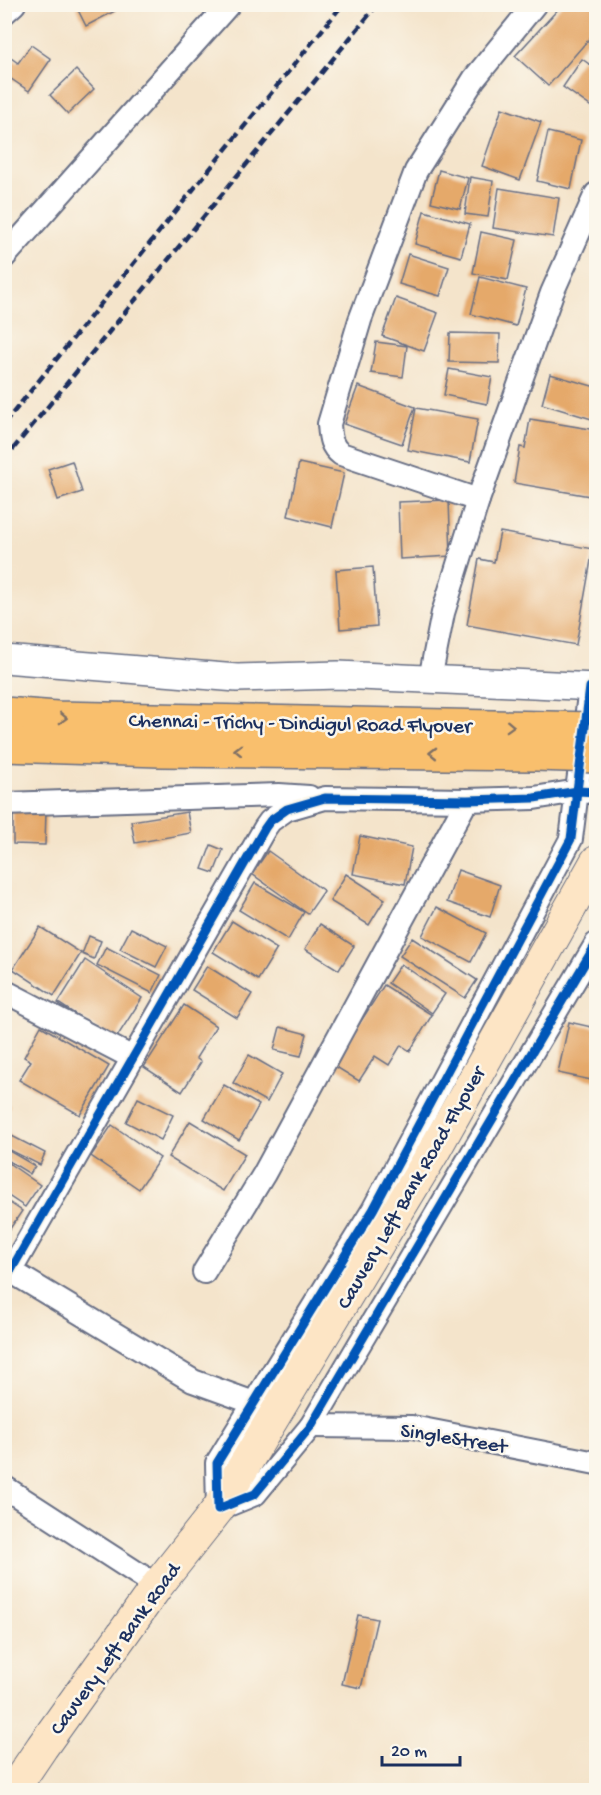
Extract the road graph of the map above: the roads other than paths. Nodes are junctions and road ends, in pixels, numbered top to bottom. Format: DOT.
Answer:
graph roads {
  1 [pos="14,4"];
  2 [pos="229,4"];
  3 [pos="536,4"];
  4 [pos="4,14"];
  5 [pos="597,194"];
  6 [pos="4,257"];
  7 [pos="478,500"];
  8 [pos="4,659"];
  9 [pos="430,679"];
  10 [pos="593,687"];
  11 [pos="4,714"];
  12 [pos="597,729"];
  13 [pos="4,745"];
  14 [pos="597,756"];
  15 [pos="587,792"];
  16 [pos="325,798"];
  17 [pos="467,800"];
  18 [pos="4,804"];
  19 [pos="597,862"];
  20 [pos="597,944"];
  21 [pos="4,991"];
  22 [pos="133,1058"];
  23 [pos="8,1269"];
  24 [pos="204,1272"];
  25 [pos="254,1403"];
  26 [pos="311,1426"];
  27 [pos="597,1463"];
  28 [pos="4,1487"];
  29 [pos="218,1509"];
  30 [pos="158,1586"];
  31 [pos="14,1791"];
  1 -- 4 [label="street"];
  2 -- 6 [label="street"];
  3 -- 7 [label="street"];
  5 -- 7 [label="street"];
  7 -- 9 [label="street"];
  8 -- 9 [label="street"];
  9 -- 10 [label="street"];
  10 -- 15 [label="street"];
  11 -- 12 [label="highway, Chennai - Trichy - Dindigul Road Flyover, one-way, bridge"];
  14 -- 13 [label="highway, Chennai - Trichy - Dindigul Road Flyover, one-way, bridge"];
  15 -- 17 [label="street"];
  15 -- 25 [label="street"];
  16 -- 17 [label="street"];
  16 -- 18 [label="street"];
  16 -- 22 [label="street"];
  17 -- 24 [label="street"];
  19 -- 29 [label="main road, Cauvery Left Bank Road Flyover"];
  20 -- 26 [label="street"];
  21 -- 22 [label="street"];
  22 -- 23 [label="street"];
  23 -- 25 [label="street"];
  25 -- 29 [label="street"];
  26 -- 27 [label="street, SingleStreet"];
  26 -- 29 [label="street"];
  28 -- 30 [label="street"];
  29 -- 30 [label="main road, Cauvery Left Bank Road"];
  30 -- 31 [label="main road, Cauvery Left Bank Road"];
}
